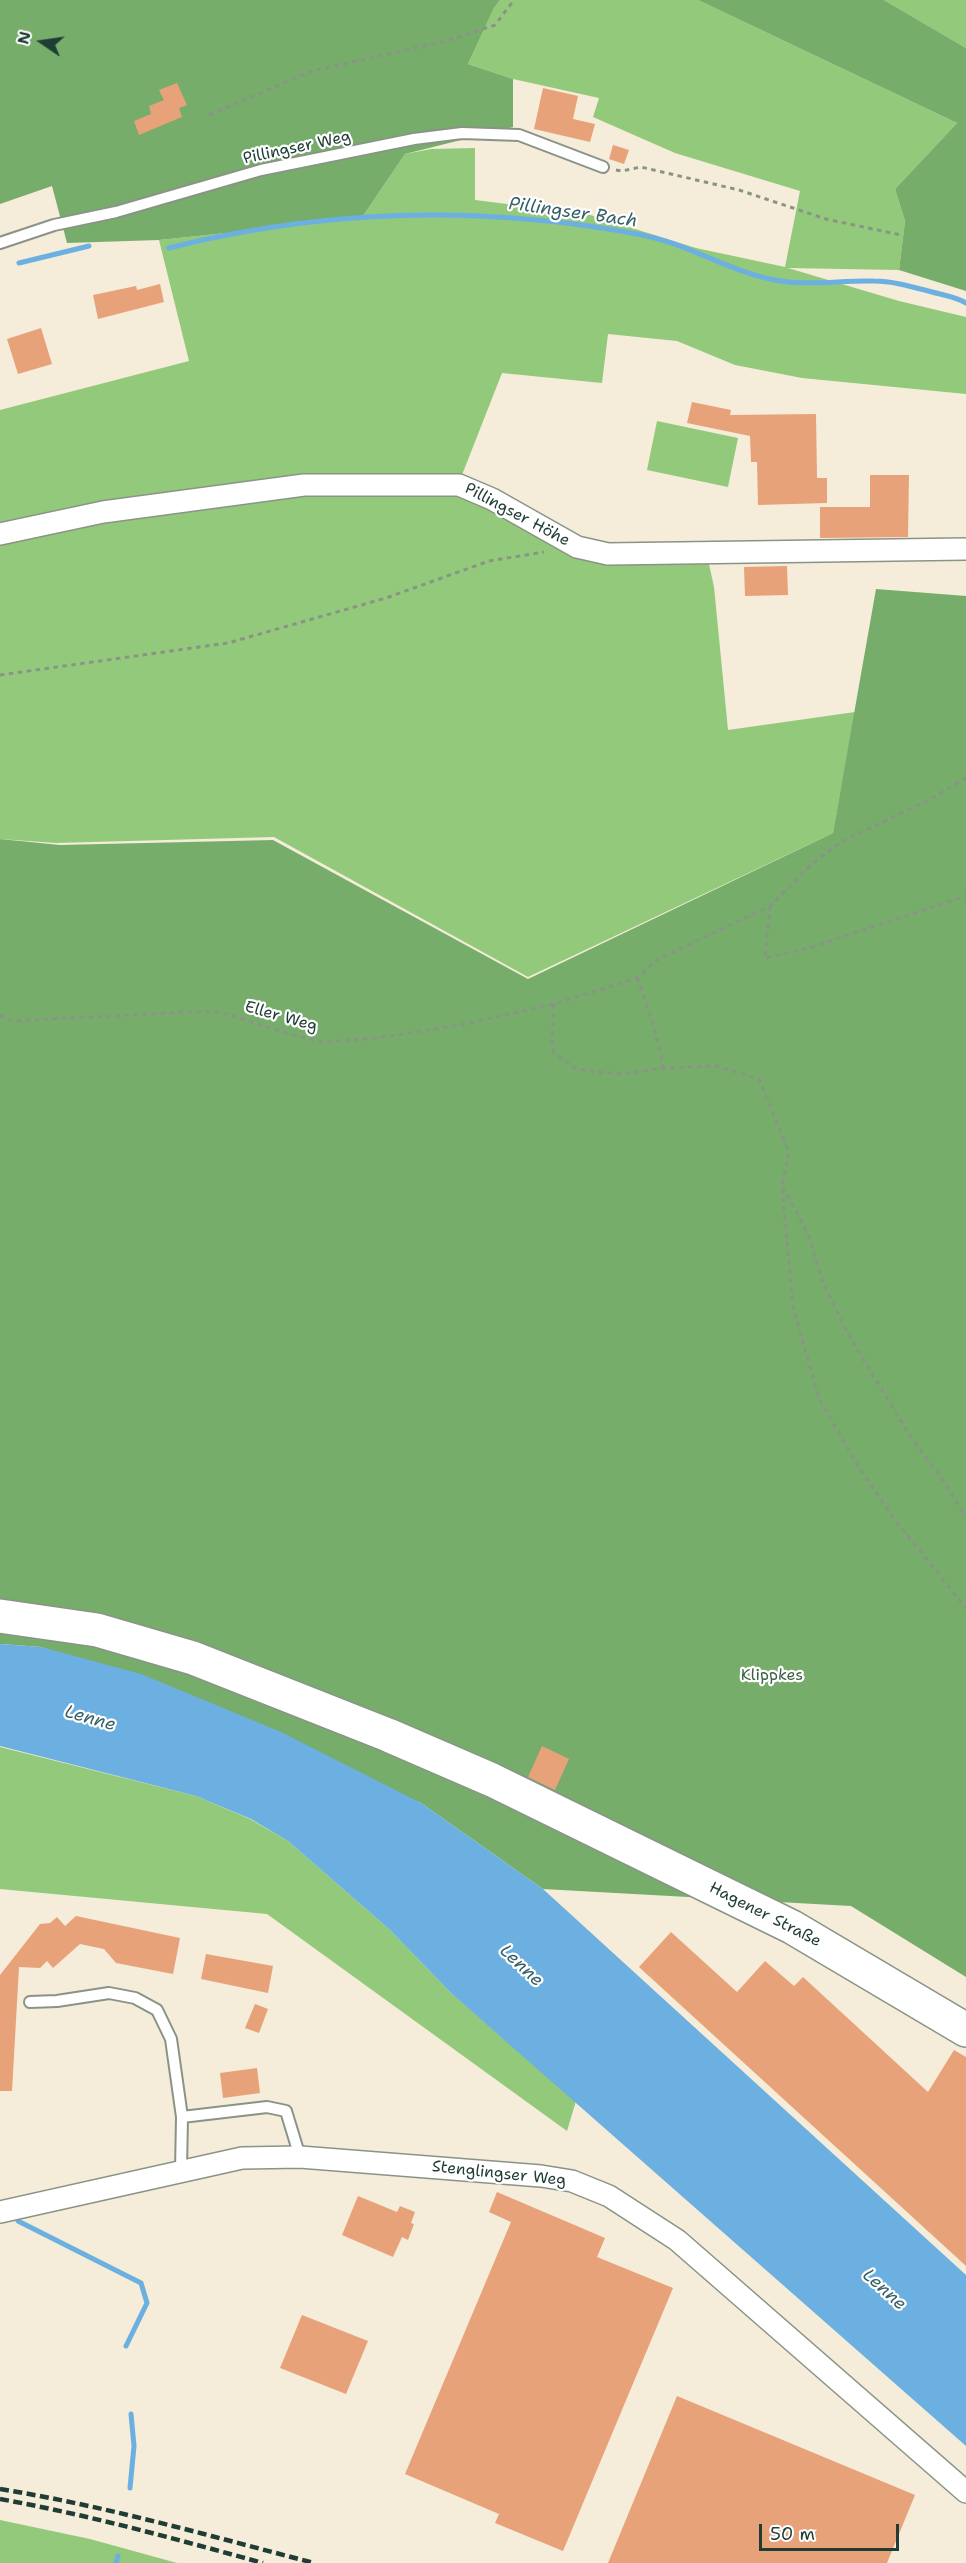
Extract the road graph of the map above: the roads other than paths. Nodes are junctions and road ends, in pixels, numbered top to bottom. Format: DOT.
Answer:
graph roads {
  1 [pos="603,167"];
  2 [pos="0,243"];
  3 [pos="0,534"];
  4 [pos="966,549"];
  5 [pos="0,1616"];
  6 [pos="30,2002"];
  7 [pos="966,2030"];
  8 [pos="182,2117"];
  9 [pos="300,2157"];
  10 [pos="181,2170"];
  11 [pos="0,2212"];
  12 [pos="966,2492"];
  1 -- 2 [label="lane, Pillingser Weg"];
  3 -- 4 [label="street, Pillingser Höhe"];
  5 -- 7 [label="main road, Hagener Straße"];
  6 -- 8 [label="lane"];
  8 -- 9 [label="lane"];
  8 -- 10 [label="lane"];
  9 -- 10 [label="street, Stenglingser Weg"];
  9 -- 12 [label="street, Stenglingser Weg"];
  10 -- 11 [label="street, Stenglingser Weg"];
}
